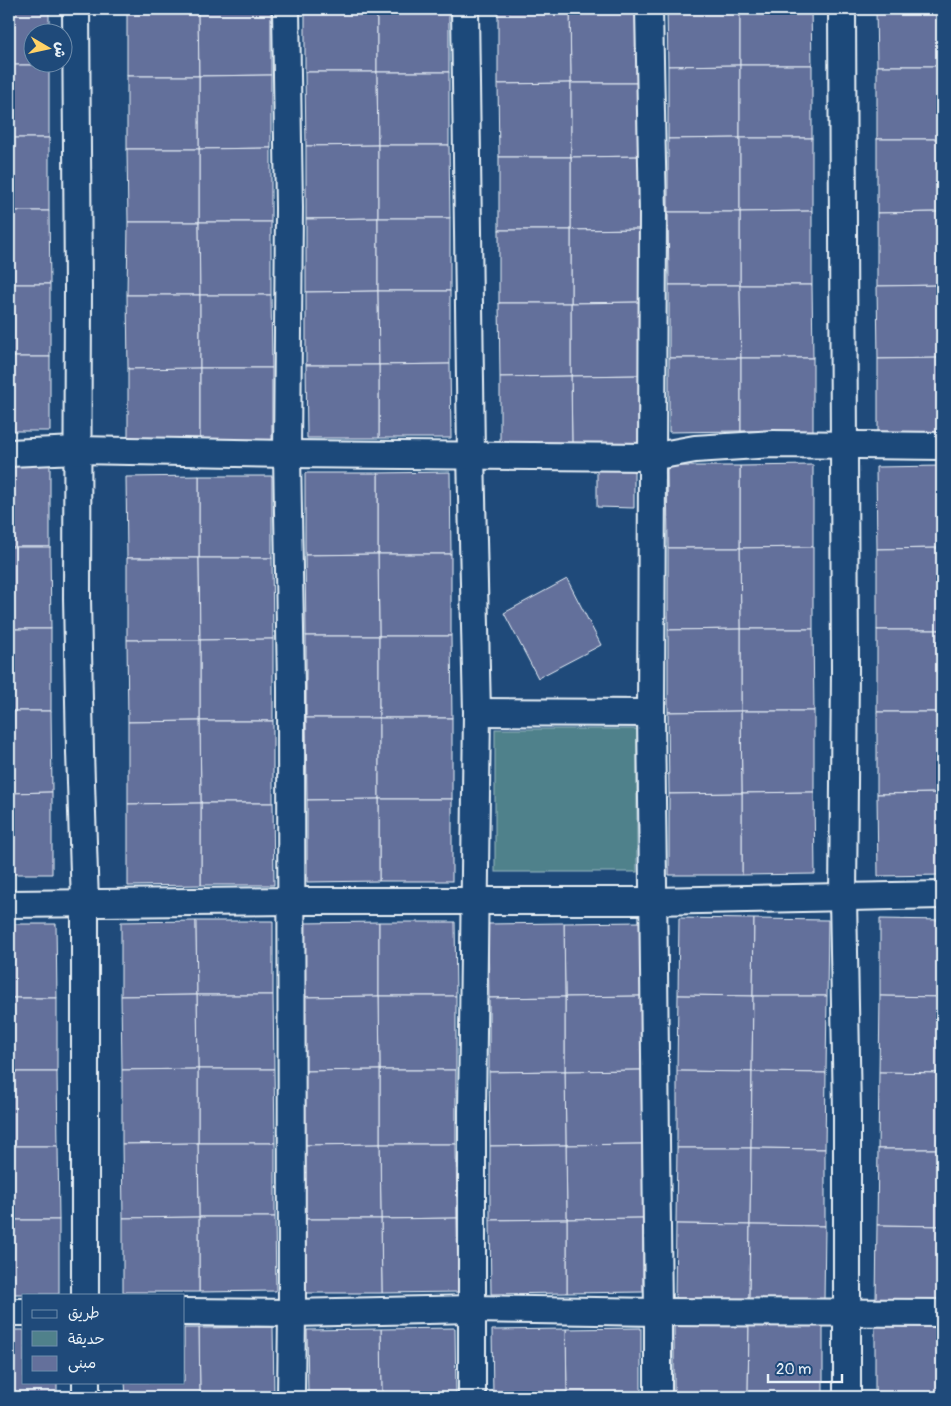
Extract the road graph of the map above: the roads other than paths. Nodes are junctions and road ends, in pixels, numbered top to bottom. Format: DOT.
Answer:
graph roads {
  1 [pos="76,9"];
  2 [pos="286,9"];
  3 [pos="465,9"];
  4 [pos="649,9"];
  5 [pos="842,9"];
  6 [pos="843,445"];
  7 [pos="942,446"];
  8 [pos="77,450"];
  9 [pos="9,453"];
  10 [pos="287,454"];
  11 [pos="471,454"];
  12 [pos="651,457"];
  13 [pos="477,712"];
  14 [pos="651,713"];
  15 [pos="942,895"];
  16 [pos="843,898"];
  17 [pos="290,901"];
  18 [pos="474,901"];
  19 [pos="654,901"];
  20 [pos="85,903"];
  21 [pos="9,904"];
  22 [pos="84,1294"];
  23 [pos="472,1309"];
  24 [pos="9,1312"];
  25 [pos="22,1312"];
  26 [pos="185,1312"];
  27 [pos="658,1312"];
  28 [pos="292,1313"];
  29 [pos="847,1313"];
  30 [pos="942,1313"];
  31 [pos="86,1384"];
  32 [pos="86,1397"];
  33 [pos="291,1397"];
  34 [pos="472,1397"];
  35 [pos="658,1397"];
  36 [pos="847,1397"];
  1 -- 8 [label="street"];
  2 -- 10 [label="street"];
  3 -- 11 [label="street"];
  4 -- 12 [label="street"];
  5 -- 6 [label="street"];
  6 -- 7 [label="street"];
  6 -- 12 [label="street"];
  6 -- 16 [label="street"];
  8 -- 9 [label="street"];
  8 -- 10 [label="street"];
  8 -- 20 [label="street"];
  10 -- 11 [label="street"];
  10 -- 17 [label="street"];
  11 -- 12 [label="street"];
  11 -- 13 [label="street"];
  12 -- 14 [label="street"];
  13 -- 14 [label="street"];
  13 -- 18 [label="street"];
  14 -- 19 [label="street"];
  15 -- 16 [label="street"];
  16 -- 19 [label="street"];
  16 -- 29 [label="street"];
  17 -- 18 [label="street"];
  17 -- 20 [label="street"];
  17 -- 28 [label="street"];
  18 -- 19 [label="street"];
  18 -- 23 [label="street"];
  19 -- 27 [label="street"];
  20 -- 21 [label="street"];
  20 -- 22 [label="street"];
  23 -- 27 [label="street"];
  23 -- 28 [label="street"];
  23 -- 34 [label="street"];
  24 -- 25 [label="street"];
  26 -- 28 [label="street"];
  27 -- 29 [label="street"];
  27 -- 35 [label="street"];
  28 -- 33 [label="street"];
  29 -- 30 [label="street"];
  29 -- 36 [label="street"];
  31 -- 32 [label="street"];
}
